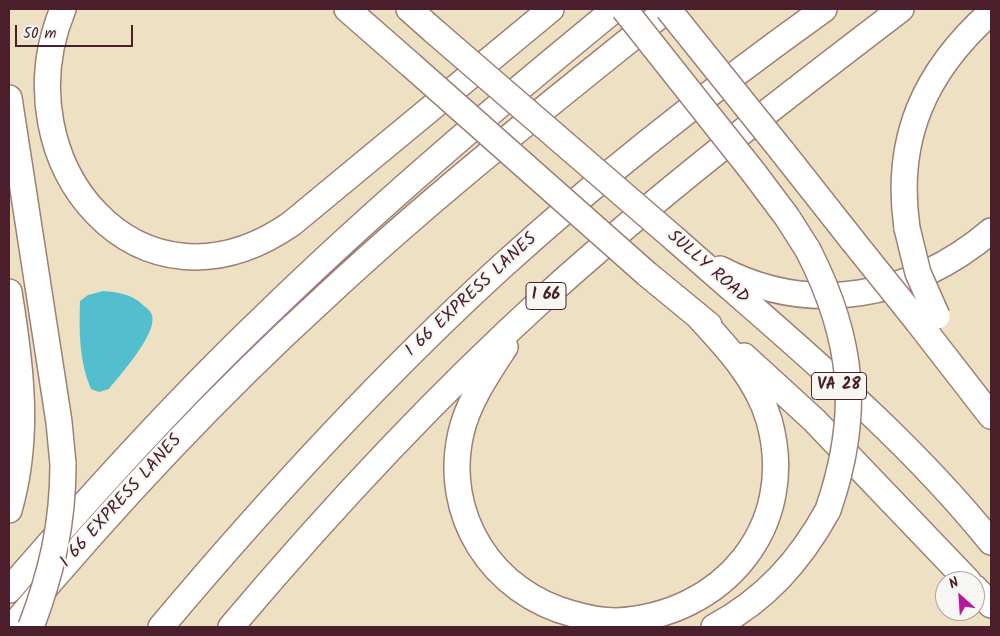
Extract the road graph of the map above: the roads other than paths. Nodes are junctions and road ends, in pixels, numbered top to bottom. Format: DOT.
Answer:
graph roads {
  1 [pos="63,9"];
  2 [pos="347,9"];
  3 [pos="409,9"];
  4 [pos="551,9"];
  5 [pos="615,9"];
  6 [pos="624,9"];
  7 [pos="668,9"];
  8 [pos="824,9"];
  9 [pos="901,9"];
  10 [pos="991,12"];
  11 [pos="9,98"];
  12 [pos="991,218"];
  13 [pos="991,230"];
  14 [pos="676,240"];
  15 [pos="924,273"];
  16 [pos="9,292"];
  17 [pos="544,298"];
  18 [pos="697,315"];
  19 [pos="927,319"];
  20 [pos="991,406"];
  21 [pos="991,416"];
  22 [pos="272,498"];
  23 [pos="9,510"];
  24 [pos="991,542"];
  25 [pos="958,571"];
  26 [pos="9,590"];
  27 [pos="12,627"];
  28 [pos="31,627"];
  29 [pos="162,627"];
  30 [pos="178,627"];
  31 [pos="232,627"];
  32 [pos="714,627"];
  1 -- 4 [label="highway"];
  2 -- 18 [label="highway, bridge"];
  3 -- 14 [label="highway, SULLY ROAD / VA 28, bridge"];
  5 -- 26 [label="highway"];
  6 -- 32 [label="highway, bridge"];
  7 -- 19 [label="highway, bridge"];
  7 -- 27 [label="highway, I 66 EXPRESS LANES"];
  8 -- 22 [label="highway, I 66 EXPRESS LANES"];
  9 -- 17 [label="highway, I 66"];
  10 -- 19 [label="highway, bridge"];
  11 -- 28 [label="highway, bridge"];
  12 -- 15 [label="highway"];
  13 -- 15 [label="highway"];
  14 -- 15 [label="highway"];
  14 -- 24 [label="highway, SULLY ROAD / VA 28"];
  16 -- 23 [label="highway"];
  17 -- 18 [label="highway"];
  17 -- 31 [label="highway, I 66"];
  18 -- 25 [label="highway"];
  19 -- 20 [label="highway"];
  19 -- 21 [label="highway"];
  22 -- 29 [label="highway, I 66 EXPRESS LANES"];
  22 -- 30 [label="highway"];
}
